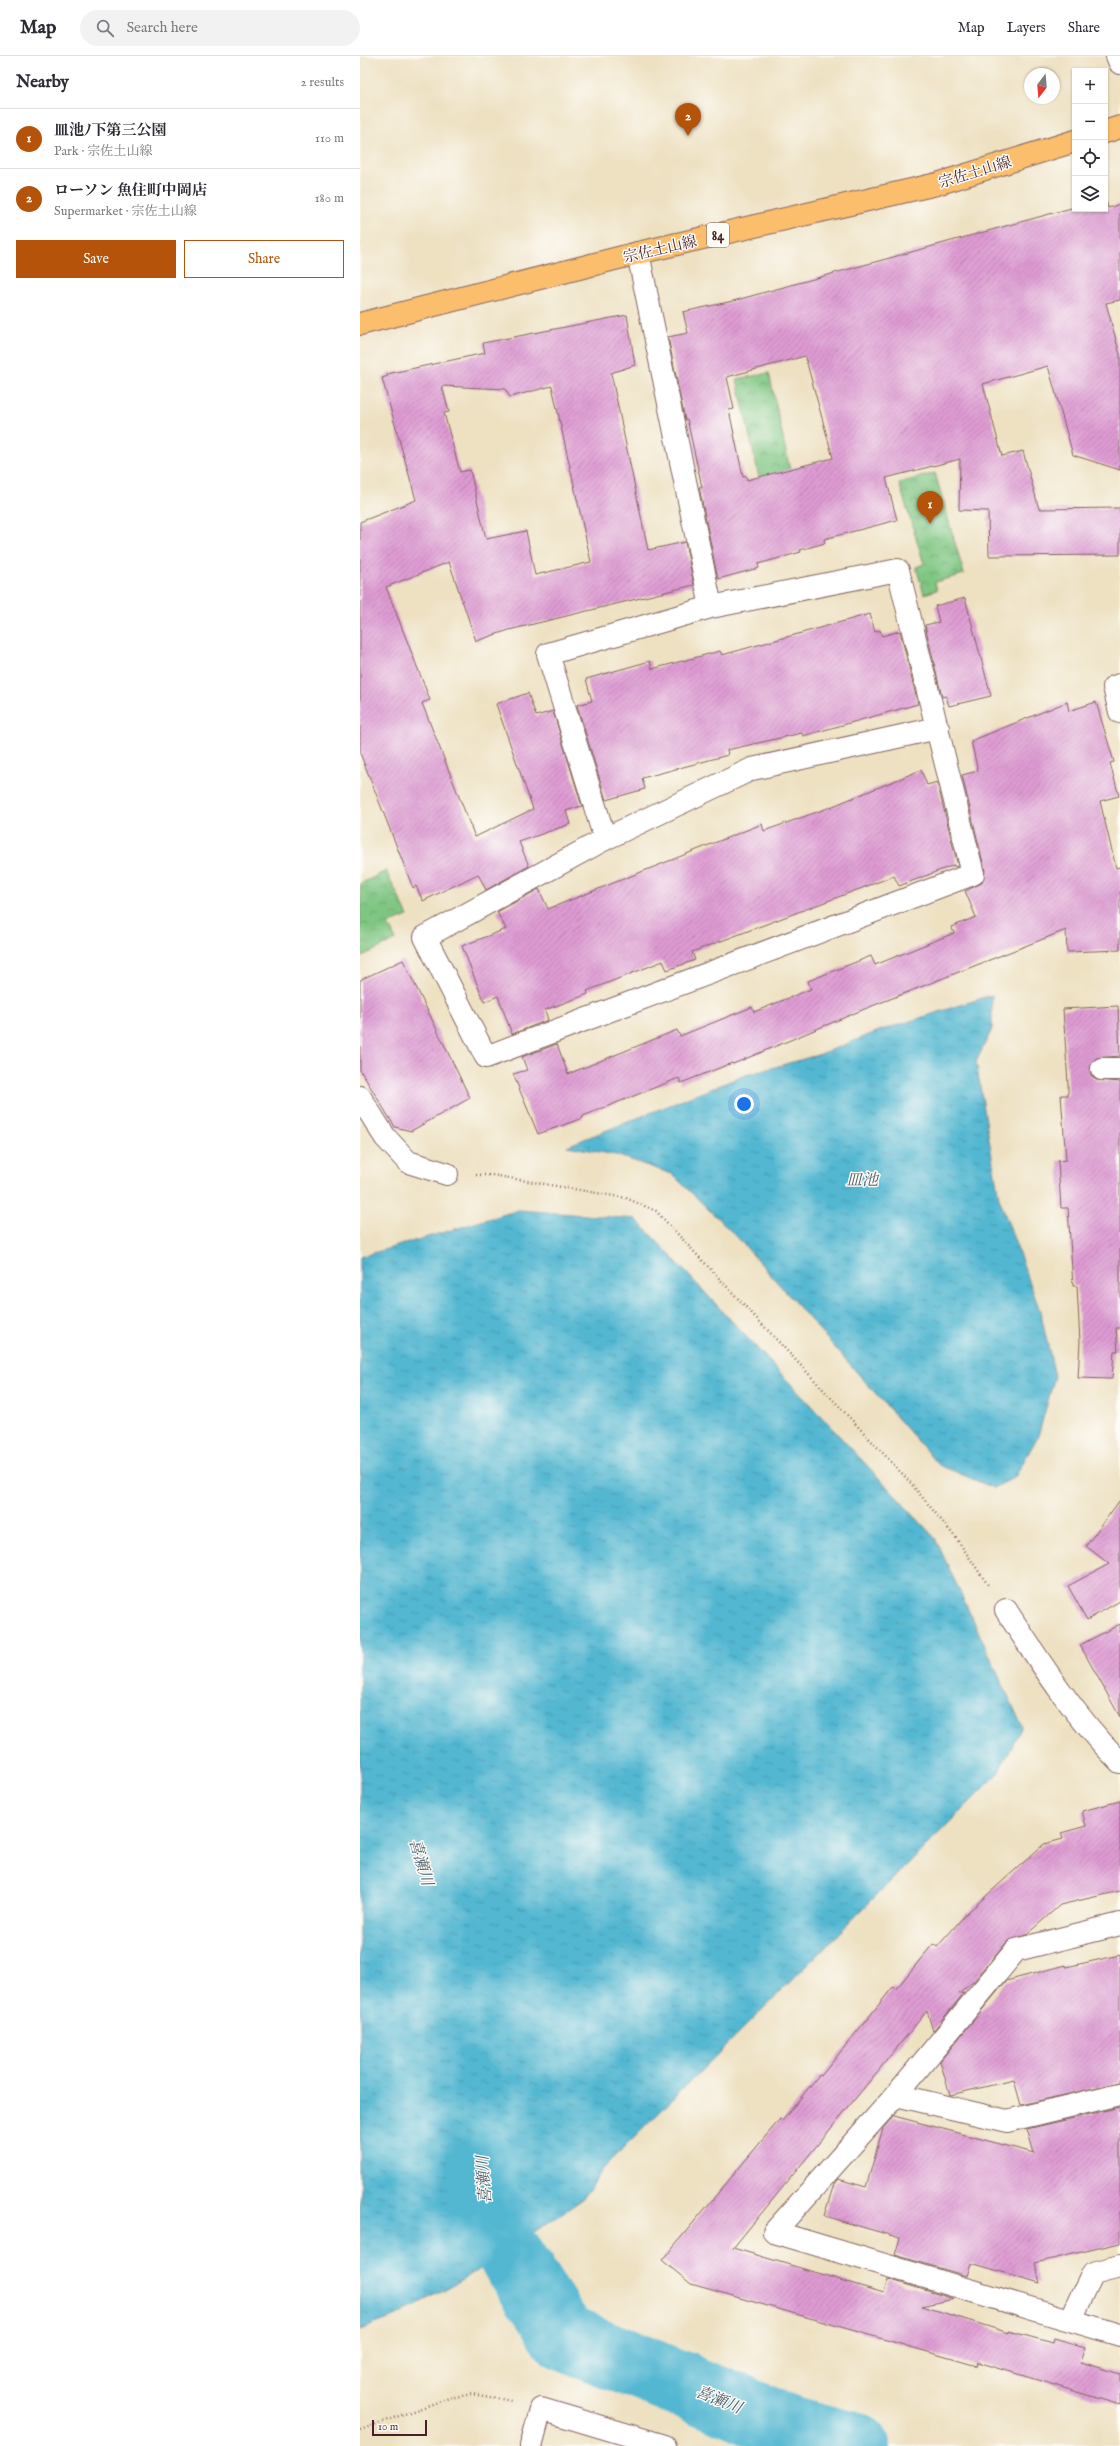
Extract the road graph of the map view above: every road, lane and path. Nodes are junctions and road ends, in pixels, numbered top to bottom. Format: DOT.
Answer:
graph roads {
  1 [pos="1117,56"];
  2 [pos="1120,63"];
  3 [pos="1120,127"];
  4 [pos="1108,131"];
  5 [pos="1072,142"];
  6 [pos="638,254"];
  7 [pos="360,324"];
  8 [pos="711,607"];
  9 [pos="1120,686"];
  10 [pos="1120,712"];
  11 [pos="938,728"];
  12 [pos="605,839"];
  13 [pos="360,1097"];
  14 [pos="447,1174"];
  15 [pos="1006,1610"];
  16 [pos="1120,1762"];
  17 [pos="1120,1924"];
  18 [pos="1120,2094"];
  19 [pos="896,2095"];
  20 [pos="1120,2266"];
  21 [pos="1071,2319"];
  22 [pos="1120,2335"];
  23 [pos="541,2409"];
  24 [pos="360,2430"];
  25 [pos="531,2446"];
  26 [pos="665,2446"];
  1 -- 2 [label="street"];
  3 -- 4 [label="main road"];
  5 -- 6 [label="main road, 宗佐土山線 / 84"];
  6 -- 7 [label="main road, 宗佐土山線 / 84"];
  6 -- 8 [label="street"];
  8 -- 11 [label="street"];
  8 -- 12 [label="street"];
  9 -- 10 [label="street"];
  11 -- 12 [label="street"];
  11 -- 12 [label="street"];
  13 -- 14 [label="street"];
  14 -- 15 [label="path"];
  15 -- 16 [label="street"];
  17 -- 19 [label="street"];
  18 -- 19 [label="street"];
  19 -- 21 [label="street"];
  20 -- 21 [label="street"];
  21 -- 22 [label="street"];
  23 -- 24 [label="path"];
  23 -- 25 [label="street"];
  23 -- 26 [label="street"];
}
